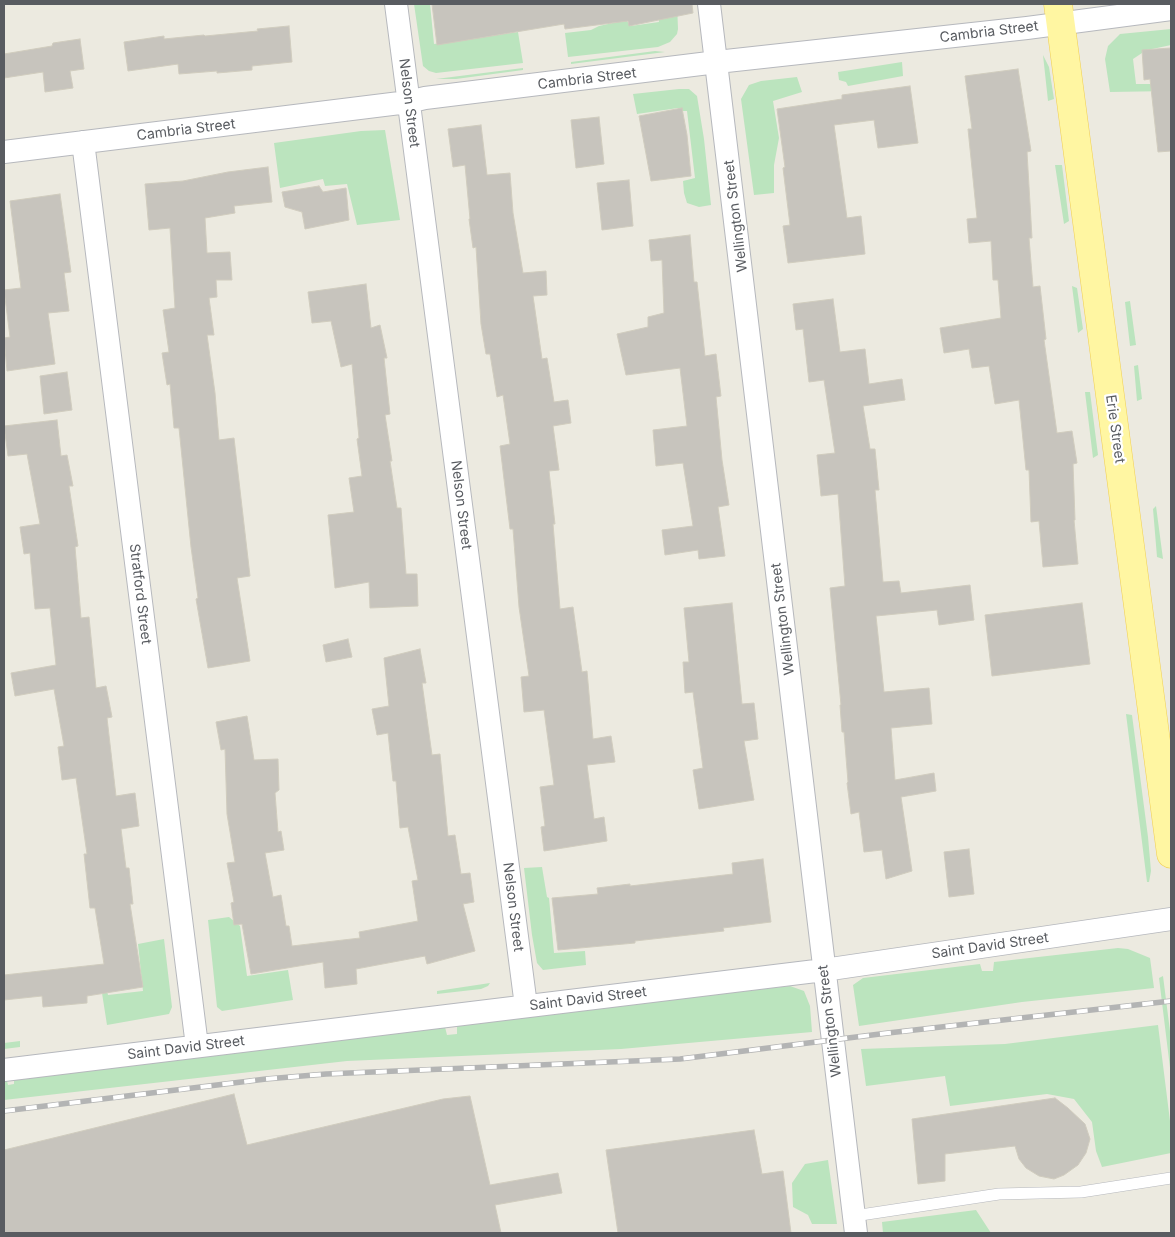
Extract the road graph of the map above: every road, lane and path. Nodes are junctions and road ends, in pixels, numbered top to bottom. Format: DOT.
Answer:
graph roads {
  1 [pos="396,4"];
  2 [pos="710,4"];
  3 [pos="1171,9"];
  4 [pos="1060,13"];
  5 [pos="717,62"];
  6 [pos="408,102"];
  7 [pos="83,142"];
  8 [pos="4,152"];
  9 [pos="1171,854"];
  10 [pos="1171,919"];
  11 [pos="824,970"];
  12 [pos="526,1006"];
  13 [pos="197,1046"];
  14 [pos="4,1070"];
  15 [pos="1171,1178"];
  16 [pos="855,1225"];
  1 -- 6 [label="street, Nelson Street"];
  2 -- 5 [label="street, Wellington Street"];
  3 -- 4 [label="street, Cambria Street"];
  4 -- 5 [label="street, Cambria Street"];
  4 -- 9 [label="main road, Erie Street"];
  5 -- 6 [label="street, Cambria Street"];
  5 -- 11 [label="street, Wellington Street"];
  6 -- 7 [label="street, Cambria Street"];
  6 -- 12 [label="street, Nelson Street"];
  7 -- 8 [label="street, Cambria Street"];
  7 -- 13 [label="street, Stratford Street"];
  10 -- 11 [label="street, Saint David Street"];
  11 -- 12 [label="street, Saint David Street"];
  11 -- 16 [label="street, Wellington Street"];
  12 -- 13 [label="street, Saint David Street"];
  13 -- 14 [label="street, Saint David Street"];
  15 -- 16 [label="lane"];
}
